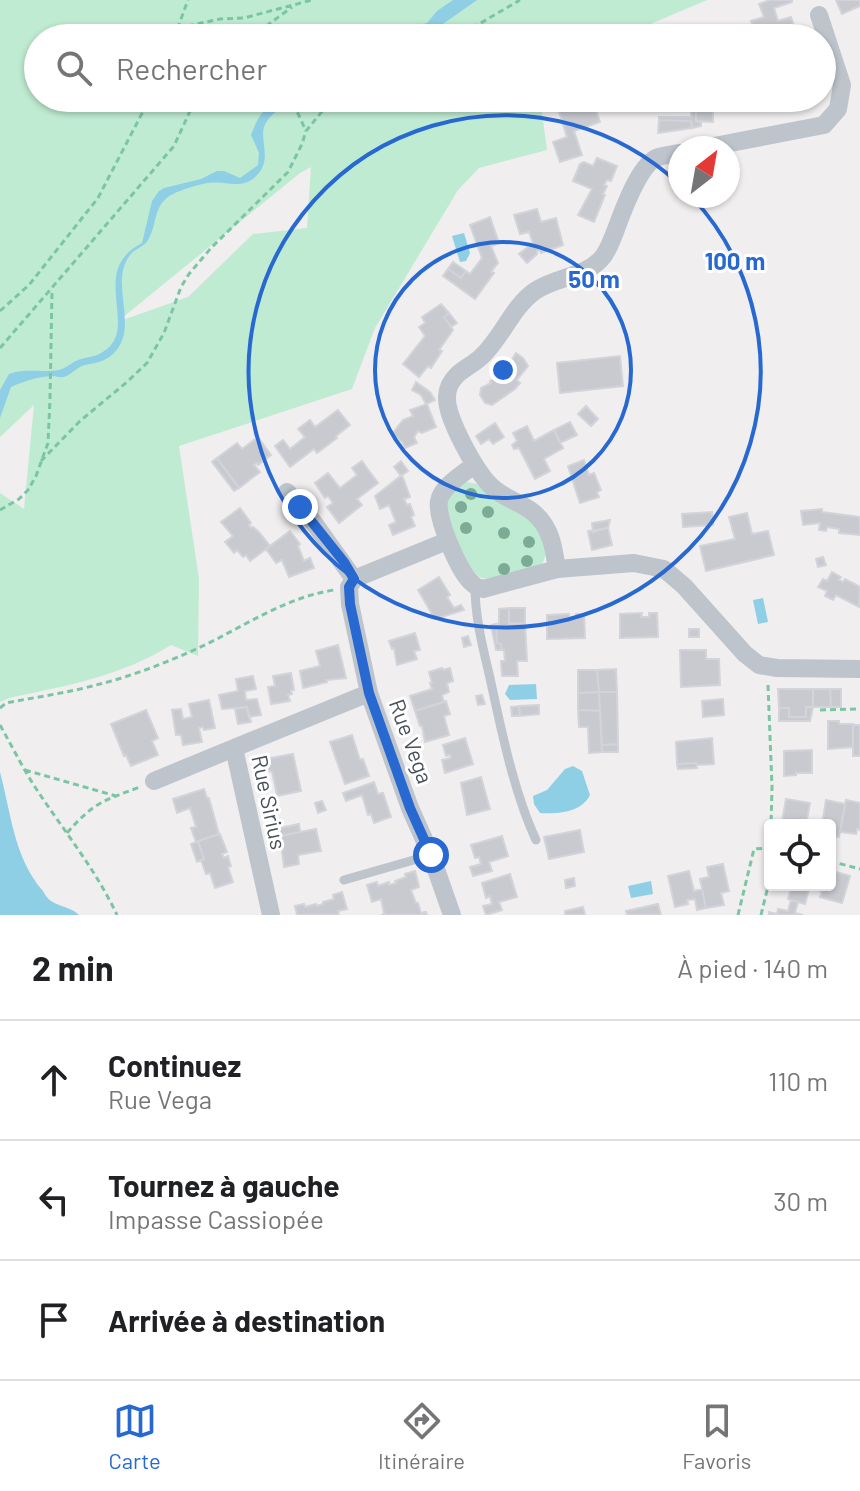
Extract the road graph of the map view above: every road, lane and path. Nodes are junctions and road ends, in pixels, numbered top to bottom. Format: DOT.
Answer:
graph roads {
  1 [pos="188,0"];
  2 [pos="312,0"];
  3 [pos="520,0"];
  4 [pos="294,6"];
  5 [pos="819,15"];
  6 [pos="179,24"];
  7 [pos="197,24"];
  8 [pos="269,24"];
  9 [pos="479,24"];
  10 [pos="822,24"];
  11 [pos="836,67"];
  12 [pos="836,111"];
  13 [pos="143,112"];
  14 [pos="191,112"];
  15 [pos="297,112"];
  16 [pos="322,112"];
  17 [pos="835,112"];
  18 [pos="306,131"];
  19 [pos="740,141"];
  20 [pos="668,156"];
  21 [pos="52,290"];
  22 [pos="0,311"];
  23 [pos="0,348"];
  24 [pos="41,461"];
  25 [pos="474,465"];
  26 [pos="287,492"];
  27 [pos="0,510"];
  28 [pos="447,541"];
  29 [pos="557,569"];
  30 [pos="352,583"];
  31 [pos="475,586"];
  32 [pos="768,667"];
  33 [pos="860,669"];
  34 [pos="369,693"];
  35 [pos="0,708"];
  36 [pos="860,709"];
  37 [pos="820,710"];
  38 [pos="0,725"];
  39 [pos="234,748"];
  40 [pos="25,770"];
  41 [pos="154,781"];
  42 [pos="116,796"];
  43 [pos="771,819"];
  44 [pos="67,833"];
  45 [pos="536,840"];
  46 [pos="764,848"];
  47 [pos="431,855"];
  48 [pos="836,862"];
  49 [pos="860,868"];
  50 [pos="344,880"];
  51 [pos="767,891"];
  52 [pos="117,915"];
  53 [pos="271,915"];
  54 [pos="452,915"];
  55 [pos="738,915"];
  56 [pos="761,915"];
  1 -- 6 [label="path"];
  2 -- 4 [label="path"];
  3 -- 9 [label="path"];
  4 -- 7 [label="path"];
  4 -- 8 [label="path"];
  5 -- 10 [label="street"];
  11 -- 12 [label="street"];
  13 -- 22 [label="path"];
  14 -- 21 [label="path"];
  15 -- 18 [label="path"];
  16 -- 18 [label="path"];
  17 -- 19 [label="street"];
  18 -- 24 [label="path"];
  20 -- 25 [label="street"];
  21 -- 23 [label="path"];
  21 -- 24 [label="path"];
  24 -- 27 [label="path"];
  25 -- 28 [label="street"];
  25 -- 29 [label="street"];
  26 -- 30 [label="street"];
  28 -- 30 [label="street"];
  28 -- 31 [label="street"];
  29 -- 31 [label="street"];
  29 -- 32 [label="street"];
  30 -- 34 [label="street, Rue Vega"];
  30 -- 35 [label="path"];
  31 -- 45 [label="lane"];
  32 -- 33 [label="street"];
  32 -- 43 [label="path"];
  34 -- 39 [label="street, Rue Sirius"];
  34 -- 47 [label="street, Rue Vega"];
  36 -- 37 [label="path"];
  38 -- 40 [label="path"];
  39 -- 41 [label="street"];
  39 -- 53 [label="street, Rue Sirius"];
  40 -- 42 [label="path"];
  40 -- 44 [label="path"];
  41 -- 42 [label="path"];
  42 -- 44 [label="path"];
  44 -- 52 [label="path"];
  46 -- 55 [label="path"];
  47 -- 50 [label="lane"];
  47 -- 54 [label="street, Rue Vega"];
  48 -- 49 [label="path"];
  51 -- 56 [label="path"];
}
